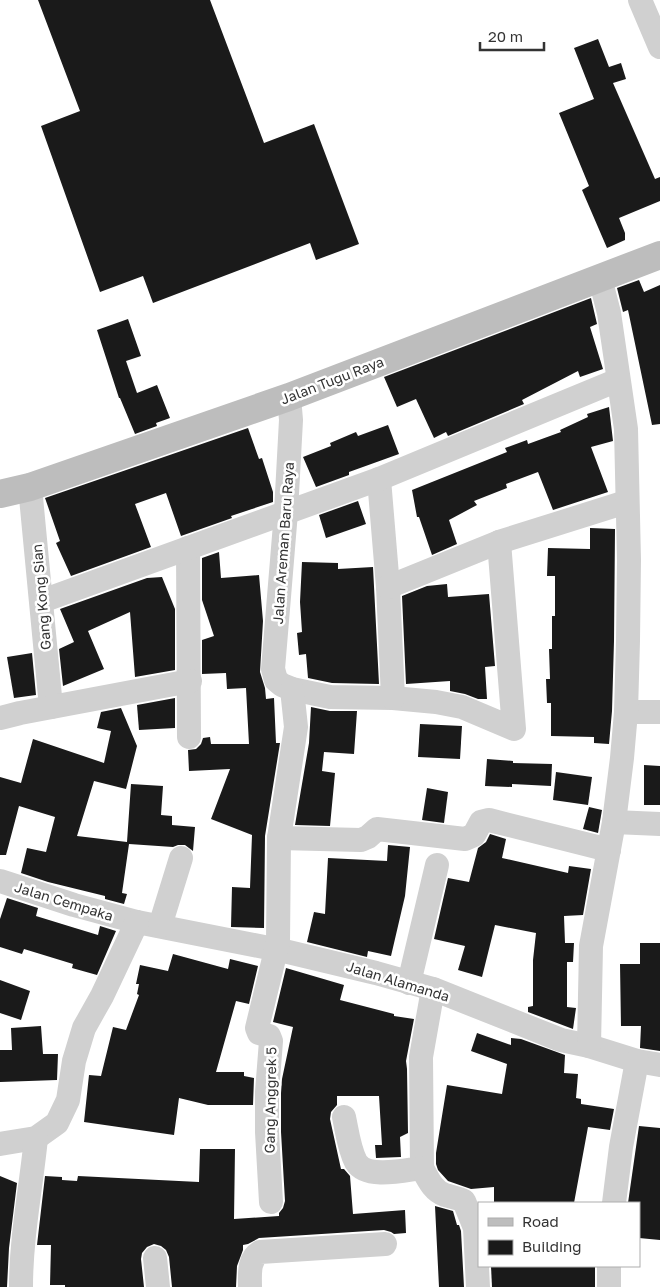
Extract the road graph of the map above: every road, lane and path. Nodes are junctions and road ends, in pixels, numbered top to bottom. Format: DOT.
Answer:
graph roads {
  1 [pos="640,0"];
  2 [pos="660,48"];
  3 [pos="660,255"];
  4 [pos="600,278"];
  5 [pos="618,380"];
  6 [pos="290,397"];
  7 [pos="379,479"];
  8 [pos="30,487"];
  9 [pos="0,494"];
  10 [pos="626,502"];
  11 [pos="286,512"];
  12 [pos="499,542"];
  13 [pos="188,548"];
  14 [pos="388,587"];
  15 [pos="42,601"];
  16 [pos="190,681"];
  17 [pos="287,687"];
  18 [pos="393,698"];
  19 [pos="51,707"];
  20 [pos="626,712"];
  21 [pos="660,712"];
  22 [pos="0,718"];
  23 [pos="189,737"];
  24 [pos="614,822"];
  25 [pos="660,824"];
  26 [pos="279,838"];
  27 [pos="609,850"];
  28 [pos="181,858"];
  29 [pos="437,865"];
  30 [pos="0,881"];
  31 [pos="142,923"];
  32 [pos="277,950"];
  33 [pos="409,983"];
  34 [pos="433,989"];
  35 [pos="589,1046"];
  36 [pos="637,1061"];
  37 [pos="660,1065"];
  38 [pos="344,1117"];
  39 [pos="36,1138"];
  40 [pos="0,1144"];
  41 [pos="422,1168"];
  42 [pos="271,1202"];
  43 [pos="614,1202"];
  44 [pos="385,1244"];
  45 [pos="155,1258"];
  46 [pos="609,1267"];
  47 [pos="21,1287"];
  48 [pos="158,1287"];
  49 [pos="250,1287"];
  50 [pos="478,1287"];
  51 [pos="609,1287"];
  1 -- 2 [label="street"];
  3 -- 4 [label="street, Jalan Tugu Raya"];
  4 -- 5 [label="street"];
  4 -- 6 [label="street, Jalan Tugu Raya"];
  5 -- 7 [label="street"];
  5 -- 10 [label="street"];
  6 -- 8 [label="street, Jalan Tugu Raya"];
  6 -- 11 [label="street, Jalan Areman Baru Raya"];
  7 -- 11 [label="street"];
  7 -- 14 [label="street"];
  8 -- 9 [label="street, Jalan Tugu Raya"];
  8 -- 15 [label="street, Gang Kong Sian"];
  10 -- 12 [label="street"];
  10 -- 20 [label="street"];
  11 -- 13 [label="street"];
  11 -- 17 [label="street, Jalan Areman Baru Raya"];
  12 -- 14 [label="street"];
  12 -- 18 [label="street"];
  13 -- 15 [label="street"];
  13 -- 16 [label="street"];
  14 -- 18 [label="street"];
  15 -- 19 [label="street, Gang Kong Sian"];
  16 -- 19 [label="street"];
  16 -- 23 [label="street"];
  17 -- 18 [label="street"];
  17 -- 26 [label="street, Jalan Areman Baru Raya"];
  19 -- 22 [label="street"];
  20 -- 21 [label="street"];
  20 -- 24 [label="street"];
  24 -- 25 [label="street"];
  24 -- 27 [label="street"];
  26 -- 27 [label="street"];
  26 -- 32 [label="street, Jalan Areman Baru Raya"];
  27 -- 35 [label="street"];
  28 -- 31 [label="street"];
  29 -- 33 [label="street"];
  30 -- 31 [label="street, Jalan Cempaka"];
  31 -- 32 [label="street, Jalan Alamanda"];
  31 -- 39 [label="street"];
  32 -- 33 [label="street, Jalan Alamanda"];
  32 -- 42 [label="street, Gang Anggrek 5"];
  33 -- 34 [label="street, Jalan Alamanda"];
  34 -- 35 [label="street, Jalan Alamanda"];
  34 -- 41 [label="street"];
  35 -- 36 [label="street, Jalan Alamanda"];
  36 -- 37 [label="street, Jalan Alamanda"];
  36 -- 43 [label="street"];
  38 -- 41 [label="street"];
  39 -- 40 [label="street"];
  39 -- 47 [label="street"];
  41 -- 50 [label="street"];
  44 -- 49 [label="street"];
  45 -- 48 [label="street"];
  46 -- 51 [label="street"];
}
